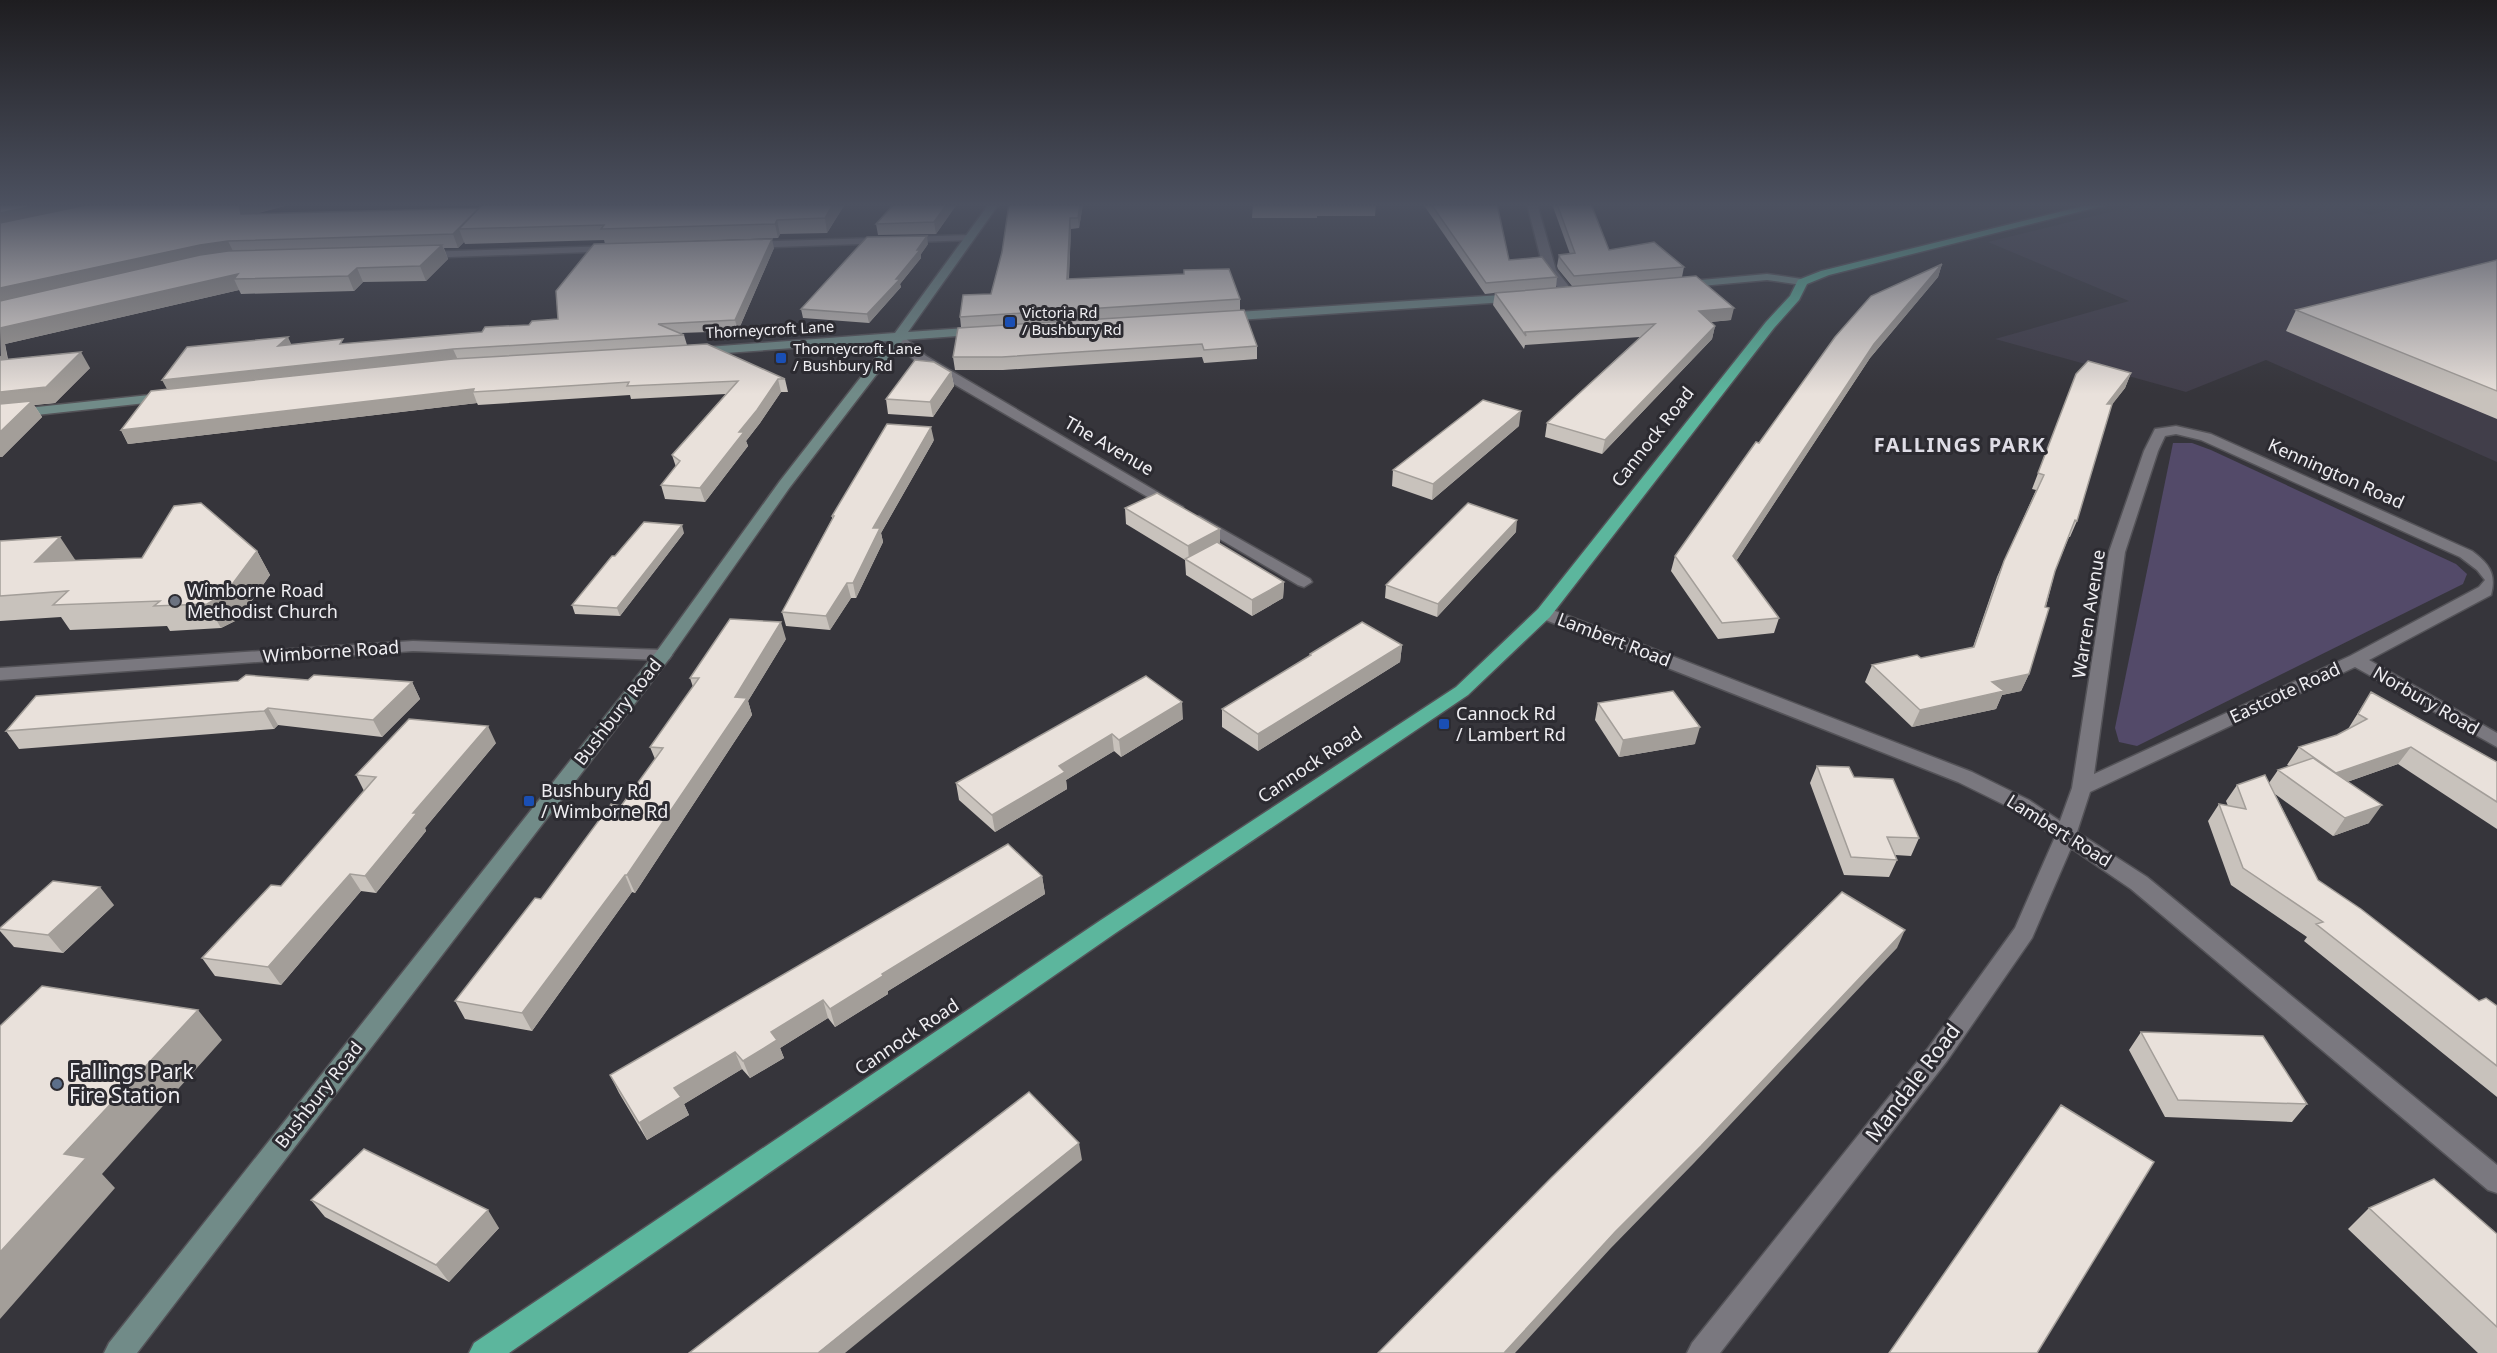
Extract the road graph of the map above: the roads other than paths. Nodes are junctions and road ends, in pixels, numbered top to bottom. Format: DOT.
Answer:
graph roads {
  1 [pos="948,267"];
  2 [pos="1549,267"];
  3 [pos="1848,267"];
  4 [pos="1802,282"];
  5 [pos="1662,286"];
  6 [pos="1569,294"];
  7 [pos="1535,297"];
  8 [pos="1214,318"];
  9 [pos="997,330"];
  10 [pos="897,338"];
  11 [pos="685,352"];
  12 [pos="180,396"];
  13 [pos="0,415"];
  14 [pos="2151,451"];
  15 [pos="1304,582"];
  16 [pos="2485,591"];
  17 [pos="1544,613"];
  18 [pos="663,655"];
  19 [pos="2356,660"];
  20 [pos="0,674"];
  21 [pos="2497,741"];
  22 [pos="2082,788"];
  23 [pos="2066,834"];
  24 [pos="2497,1181"];
  25 [pos="119,1353"];
  26 [pos="484,1353"];
  27 [pos="1702,1353"];
  1 -- 10 [label="street, Bushbury Road"];
  2 -- 6 [label="street"];
  3 -- 4 [label="highway"];
  4 -- 5 [label="street"];
  4 -- 17 [label="highway, Cannock Road"];
  7 -- 8 [label="street"];
  9 -- 10 [label="street, Thorneycroft Lane"];
  10 -- 11 [label="street, Thorneycroft Lane"];
  10 -- 15 [label="street, The Avenue"];
  10 -- 18 [label="street, Bushbury Road"];
  12 -- 13 [label="street"];
  14 -- 16 [label="street, Kennington Road"];
  14 -- 22 [label="street, Warren Avenue"];
  16 -- 19 [label="street, Eastcote Road"];
  17 -- 23 [label="street, Lambert Road"];
  17 -- 26 [label="highway, Cannock Road"];
  18 -- 20 [label="street, Wimborne Road"];
  18 -- 25 [label="street, Bushbury Road"];
  19 -- 21 [label="street, Norbury Road"];
  19 -- 22 [label="street, Eastcote Road"];
  22 -- 23 [label="street, Mandale Road"];
  23 -- 24 [label="street, Lambert Road"];
  23 -- 27 [label="street, Mandale Road"];
}
